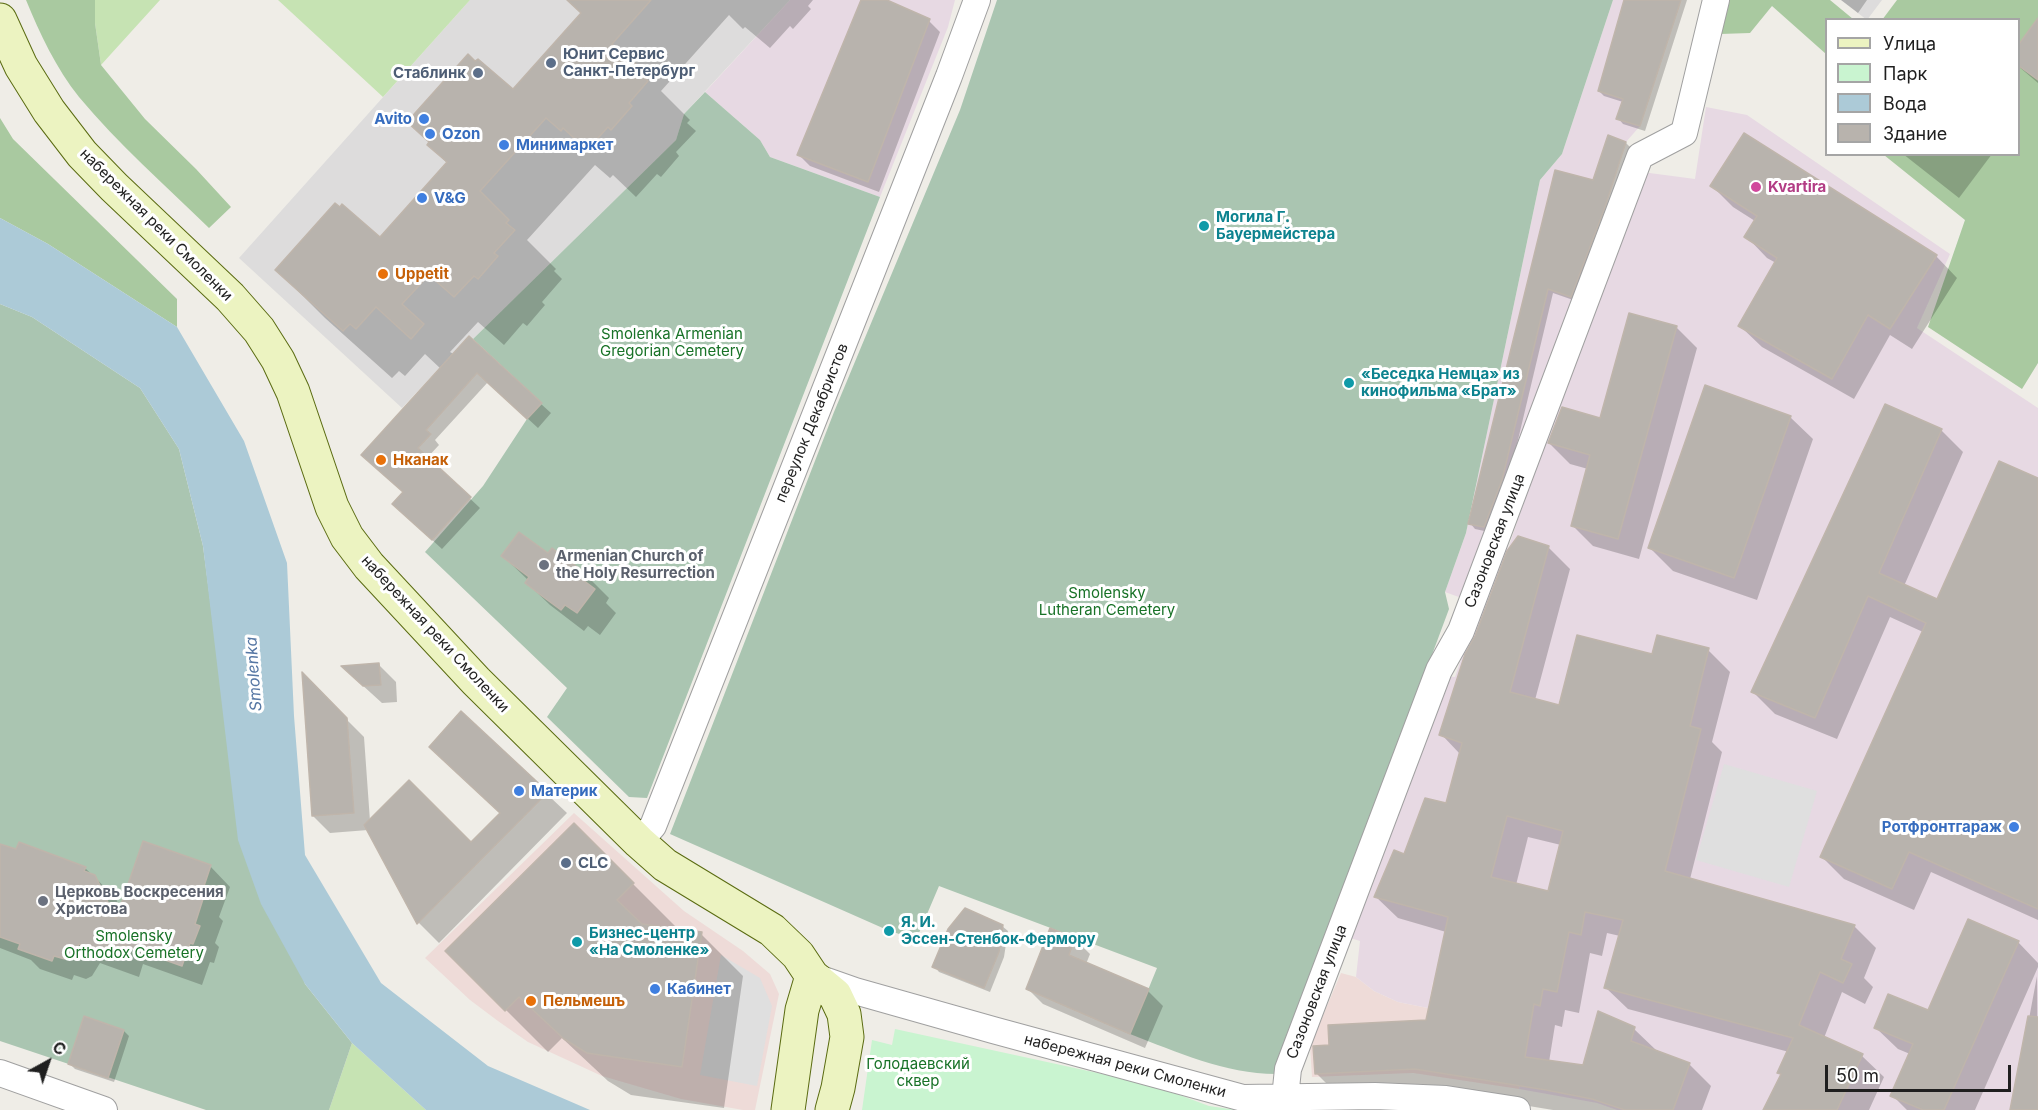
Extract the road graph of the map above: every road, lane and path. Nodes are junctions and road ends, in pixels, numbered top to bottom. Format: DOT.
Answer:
graph roads {
  1 [pos="977,0"];
  2 [pos="1716,0"];
  3 [pos="0,20"];
  4 [pos="639,842"];
  5 [pos="812,976"];
  6 [pos="0,1073"];
  7 [pos="1286,1098"];
  8 [pos="104,1110"];
  9 [pos="788,1110"];
  10 [pos="832,1110"];
  11 [pos="1517,1110"];
  1 -- 4 [label="street, переулок Декабристов"];
  2 -- 7 [label="street, Сазоновская улица"];
  3 -- 4 [label="main road, набережная реки Смоленки"];
  4 -- 5 [label="main road, набережная реки Смоленки"];
  5 -- 7 [label="street, набережная реки Смоленки"];
  5 -- 9 [label="main road"];
  5 -- 10 [label="main road, набережная реки Смоленки"];
  6 -- 8 [label="street"];
  7 -- 11 [label="street, набережная реки Смоленки"];
}
